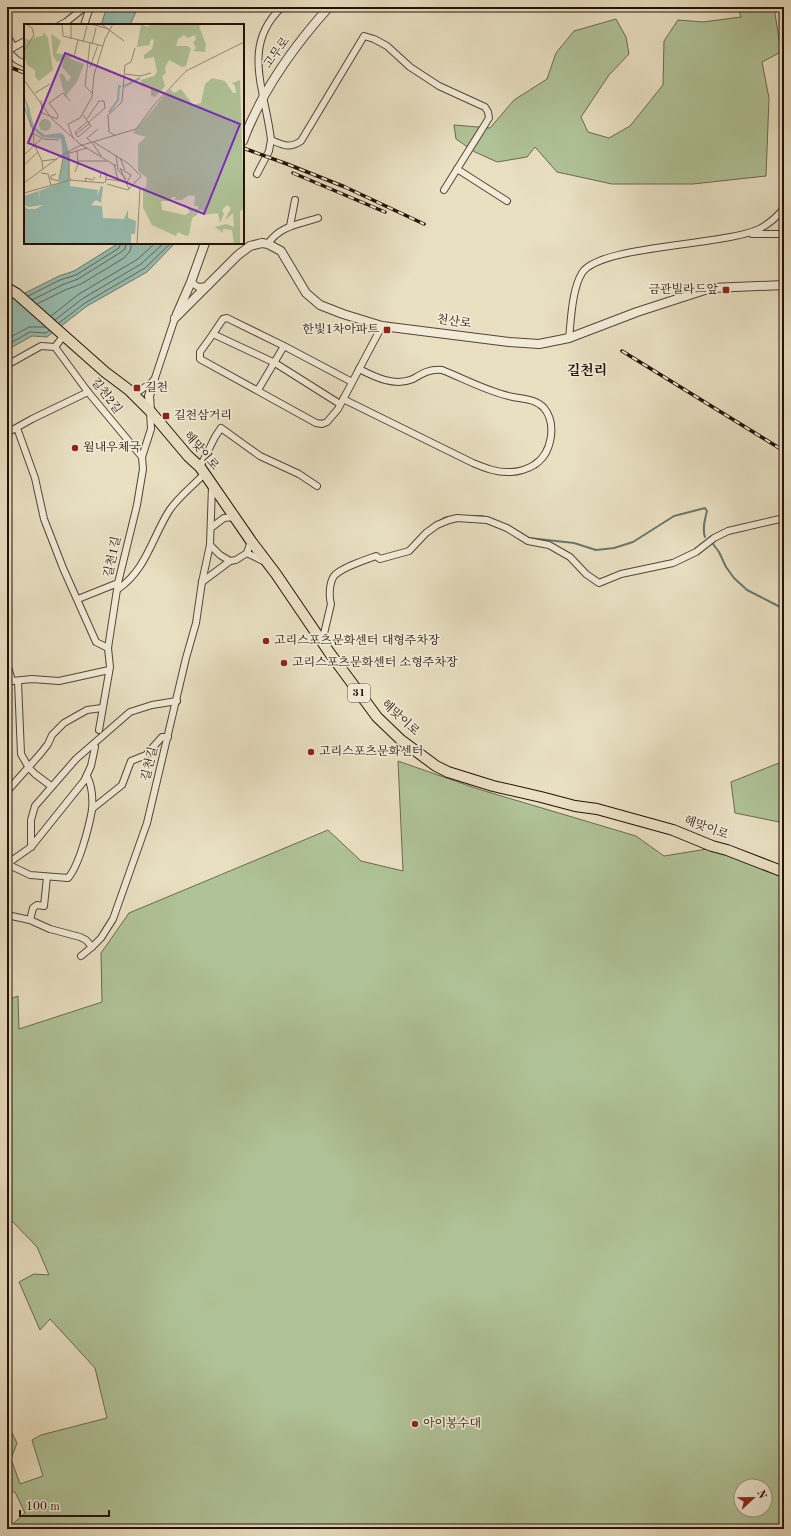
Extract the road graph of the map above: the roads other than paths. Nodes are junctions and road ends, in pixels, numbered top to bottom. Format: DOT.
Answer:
graph roads {
  1 [pos="85,7"];
  2 [pos="90,7"];
  3 [pos="282,7"];
  4 [pos="329,7"];
  5 [pos="62,24"];
  6 [pos="84,24"];
  7 [pos="7,36"];
  8 [pos="24,42"];
  9 [pos="14,47"];
  10 [pos="7,52"];
  11 [pos="24,64"];
  12 [pos="263,97"];
  13 [pos="244,138"];
  14 [pos="271,140"];
  15 [pos="458,169"];
  16 [pos="257,174"];
  17 [pos="444,190"];
  18 [pos="295,200"];
  19 [pos="507,201"];
  20 [pos="784,208"];
  21 [pos="318,218"];
  22 [pos="290,226"];
  23 [pos="745,234"];
  24 [pos="784,234"];
  25 [pos="205,244"];
  26 [pos="268,244"];
  27 [pos="191,282"];
  28 [pos="784,285"];
  29 [pos="208,286"];
  30 [pos="11,292"];
  31 [pos="175,318"];
  32 [pos="382,326"];
  33 [pos="61,333"];
  34 [pos="213,334"];
  35 [pos="569,338"];
  36 [pos="284,346"];
  37 [pos="55,347"];
  38 [pos="275,363"];
  39 [pos="7,365"];
  40 [pos="359,369"];
  41 [pos="154,381"];
  42 [pos="352,382"];
  43 [pos="129,390"];
  44 [pos="258,390"];
  45 [pos="88,392"];
  46 [pos="342,401"];
  47 [pos="150,411"];
  48 [pos="17,428"];
  49 [pos="7,433"];
  50 [pos="142,457"];
  51 [pos="203,470"];
  52 [pos="212,485"];
  53 [pos="318,486"];
  54 [pos="235,517"];
  55 [pos="784,518"];
  56 [pos="212,527"];
  57 [pos="251,541"];
  58 [pos="210,546"];
  59 [pos="247,553"];
  60 [pos="230,561"];
  61 [pos="269,564"];
  62 [pos="202,582"];
  63 [pos="118,586"];
  64 [pos="78,600"];
  65 [pos="322,642"];
  66 [pos="108,648"];
  67 [pos="7,663"];
  68 [pos="109,670"];
  69 [pos="12,682"];
  70 [pos="176,701"];
  71 [pos="102,708"];
  72 [pos="98,730"];
  73 [pos="168,737"];
  74 [pos="95,747"];
  75 [pos="29,768"];
  76 [pos="87,776"];
  77 [pos="51,786"];
  78 [pos="7,789"];
  79 [pos="92,809"];
  80 [pos="31,847"];
  81 [pos="7,864"];
  82 [pos="784,872"];
  83 [pos="47,877"];
  84 [pos="7,914"];
  85 [pos="30,920"];
  86 [pos="92,947"];
  87 [pos="81,956"];
  1 -- 5 [label="street"];
  2 -- 6 [label="street"];
  3 -- 12 [label="street"];
  4 -- 12 [label="street, 고무로"];
  7 -- 9 [label="street"];
  8 -- 9 [label="street"];
  9 -- 10 [label="street"];
  10 -- 11 [label="street"];
  12 -- 13 [label="street, 고무로"];
  12 -- 14 [label="street"];
  14 -- 15 [label="street"];
  14 -- 16 [label="street"];
  15 -- 17 [label="street"];
  15 -- 19 [label="street"];
  18 -- 22 [label="street"];
  20 -- 23 [label="street"];
  21 -- 22 [label="street"];
  22 -- 26 [label="street"];
  23 -- 24 [label="street"];
  23 -- 35 [label="street"];
  25 -- 27 [label="street"];
  26 -- 29 [label="street"];
  26 -- 32 [label="street, 천산로"];
  27 -- 29 [label="street"];
  27 -- 31 [label="street"];
  28 -- 35 [label="street, 천산로"];
  29 -- 31 [label="street"];
  30 -- 33 [label="main road, 31"];
  31 -- 41 [label="street"];
  32 -- 35 [label="street, 천산로"];
  32 -- 40 [label="street"];
  33 -- 37 [label="street"];
  33 -- 43 [label="main road, 해맞이로 / 31"];
  34 -- 36 [label="street"];
  34 -- 38 [label="street"];
  34 -- 44 [label="street"];
  36 -- 38 [label="street"];
  36 -- 42 [label="street"];
  37 -- 39 [label="street"];
  37 -- 45 [label="street, 길천2길"];
  38 -- 44 [label="street"];
  38 -- 46 [label="street"];
  40 -- 42 [label="street"];
  40 -- 46 [label="street"];
  41 -- 43 [label="street"];
  41 -- 47 [label="street"];
  42 -- 46 [label="street"];
  43 -- 47 [label="main road, 해맞이로 / 31"];
  44 -- 46 [label="street"];
  45 -- 48 [label="street"];
  45 -- 50 [label="street, 길천2길"];
  47 -- 50 [label="street, 길천1길"];
  47 -- 51 [label="main road, 해맞이로 / 31"];
  48 -- 49 [label="street"];
  48 -- 64 [label="street"];
  50 -- 63 [label="street, 길천1길"];
  51 -- 52 [label="main road, 해맞이로 / 31"];
  51 -- 53 [label="street"];
  51 -- 63 [label="street"];
  52 -- 54 [label="main road, 해맞이로 / 31"];
  52 -- 56 [label="street, 길천길"];
  54 -- 56 [label="street"];
  54 -- 57 [label="main road, 해맞이로 / 31"];
  55 -- 65 [label="street"];
  56 -- 58 [label="street, 길천길"];
  57 -- 59 [label="street"];
  57 -- 61 [label="main road, 해맞이로 / 31"];
  58 -- 60 [label="street"];
  58 -- 62 [label="street, 길천길"];
  59 -- 60 [label="street"];
  59 -- 61 [label="street"];
  60 -- 62 [label="street"];
  61 -- 65 [label="main road, 해맞이로 / 31"];
  62 -- 70 [label="street, 길천길"];
  63 -- 64 [label="street"];
  63 -- 66 [label="street, 길천1길"];
  64 -- 66 [label="street"];
  65 -- 82 [label="main road, 해맞이로 / 31"];
  66 -- 68 [label="street, 길천1길"];
  67 -- 69 [label="street"];
  68 -- 69 [label="street"];
  68 -- 71 [label="street, 길천1길"];
  69 -- 75 [label="street"];
  70 -- 73 [label="street, 길천길"];
  70 -- 77 [label="street"];
  71 -- 72 [label="street, 길천1길"];
  71 -- 75 [label="street"];
  73 -- 79 [label="street"];
  73 -- 86 [label="street, 길천길"];
  74 -- 76 [label="street"];
  75 -- 77 [label="street"];
  75 -- 78 [label="street"];
  76 -- 79 [label="street"];
  76 -- 80 [label="street"];
  77 -- 80 [label="street"];
  79 -- 83 [label="street"];
  80 -- 81 [label="street"];
  81 -- 83 [label="street"];
  83 -- 85 [label="street"];
  84 -- 85 [label="street"];
  85 -- 86 [label="street"];
  86 -- 87 [label="street, 길천길"];
}
